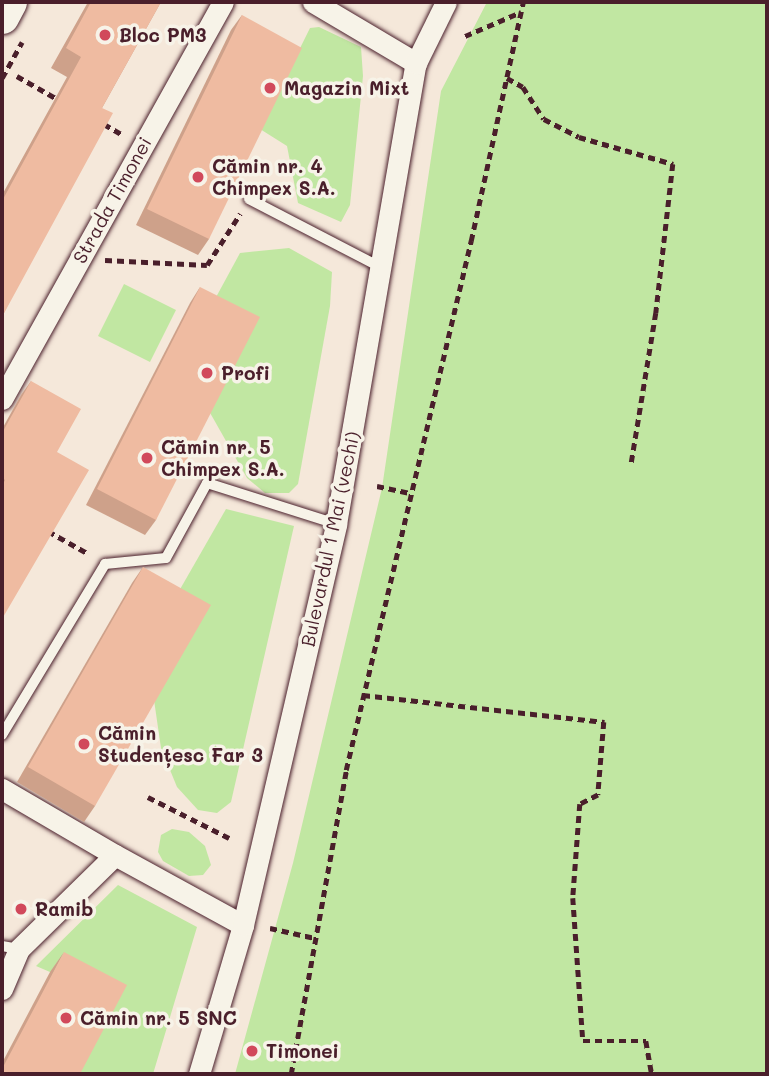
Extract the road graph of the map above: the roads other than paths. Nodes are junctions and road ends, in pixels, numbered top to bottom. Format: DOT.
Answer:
graph roads {
  1 [pos="10,2"];
  2 [pos="223,2"];
  3 [pos="313,2"];
  4 [pos="446,2"];
  5 [pos="2,17"];
  6 [pos="416,64"];
  7 [pos="250,199"];
  8 [pos="382,268"];
  9 [pos="2,399"];
  10 [pos="336,524"];
  11 [pos="2,735"];
  12 [pos="2,789"];
  13 [pos="115,855"];
  14 [pos="243,925"];
  15 [pos="10,947"];
  16 [pos="2,989"];
  17 [pos="199,1074"];
  1 -- 5 [label="main road"];
  2 -- 9 [label="street, Strada Timonei"];
  3 -- 6 [label="street"];
  4 -- 6 [label="street, Bulevardul 1 Mai (vechi)"];
  6 -- 8 [label="street, Bulevardul 1 Mai (vechi)"];
  7 -- 8 [label="lane"];
  8 -- 10 [label="street, Bulevardul 1 Mai (vechi)"];
  10 -- 11 [label="lane"];
  10 -- 14 [label="street, Bulevardul 1 Mai (vechi)"];
  12 -- 13 [label="street"];
  13 -- 14 [label="street"];
  13 -- 15 [label="street"];
  14 -- 17 [label="street, Bulevardul 1 Mai (vechi)"];
  15 -- 16 [label="street"];
}
